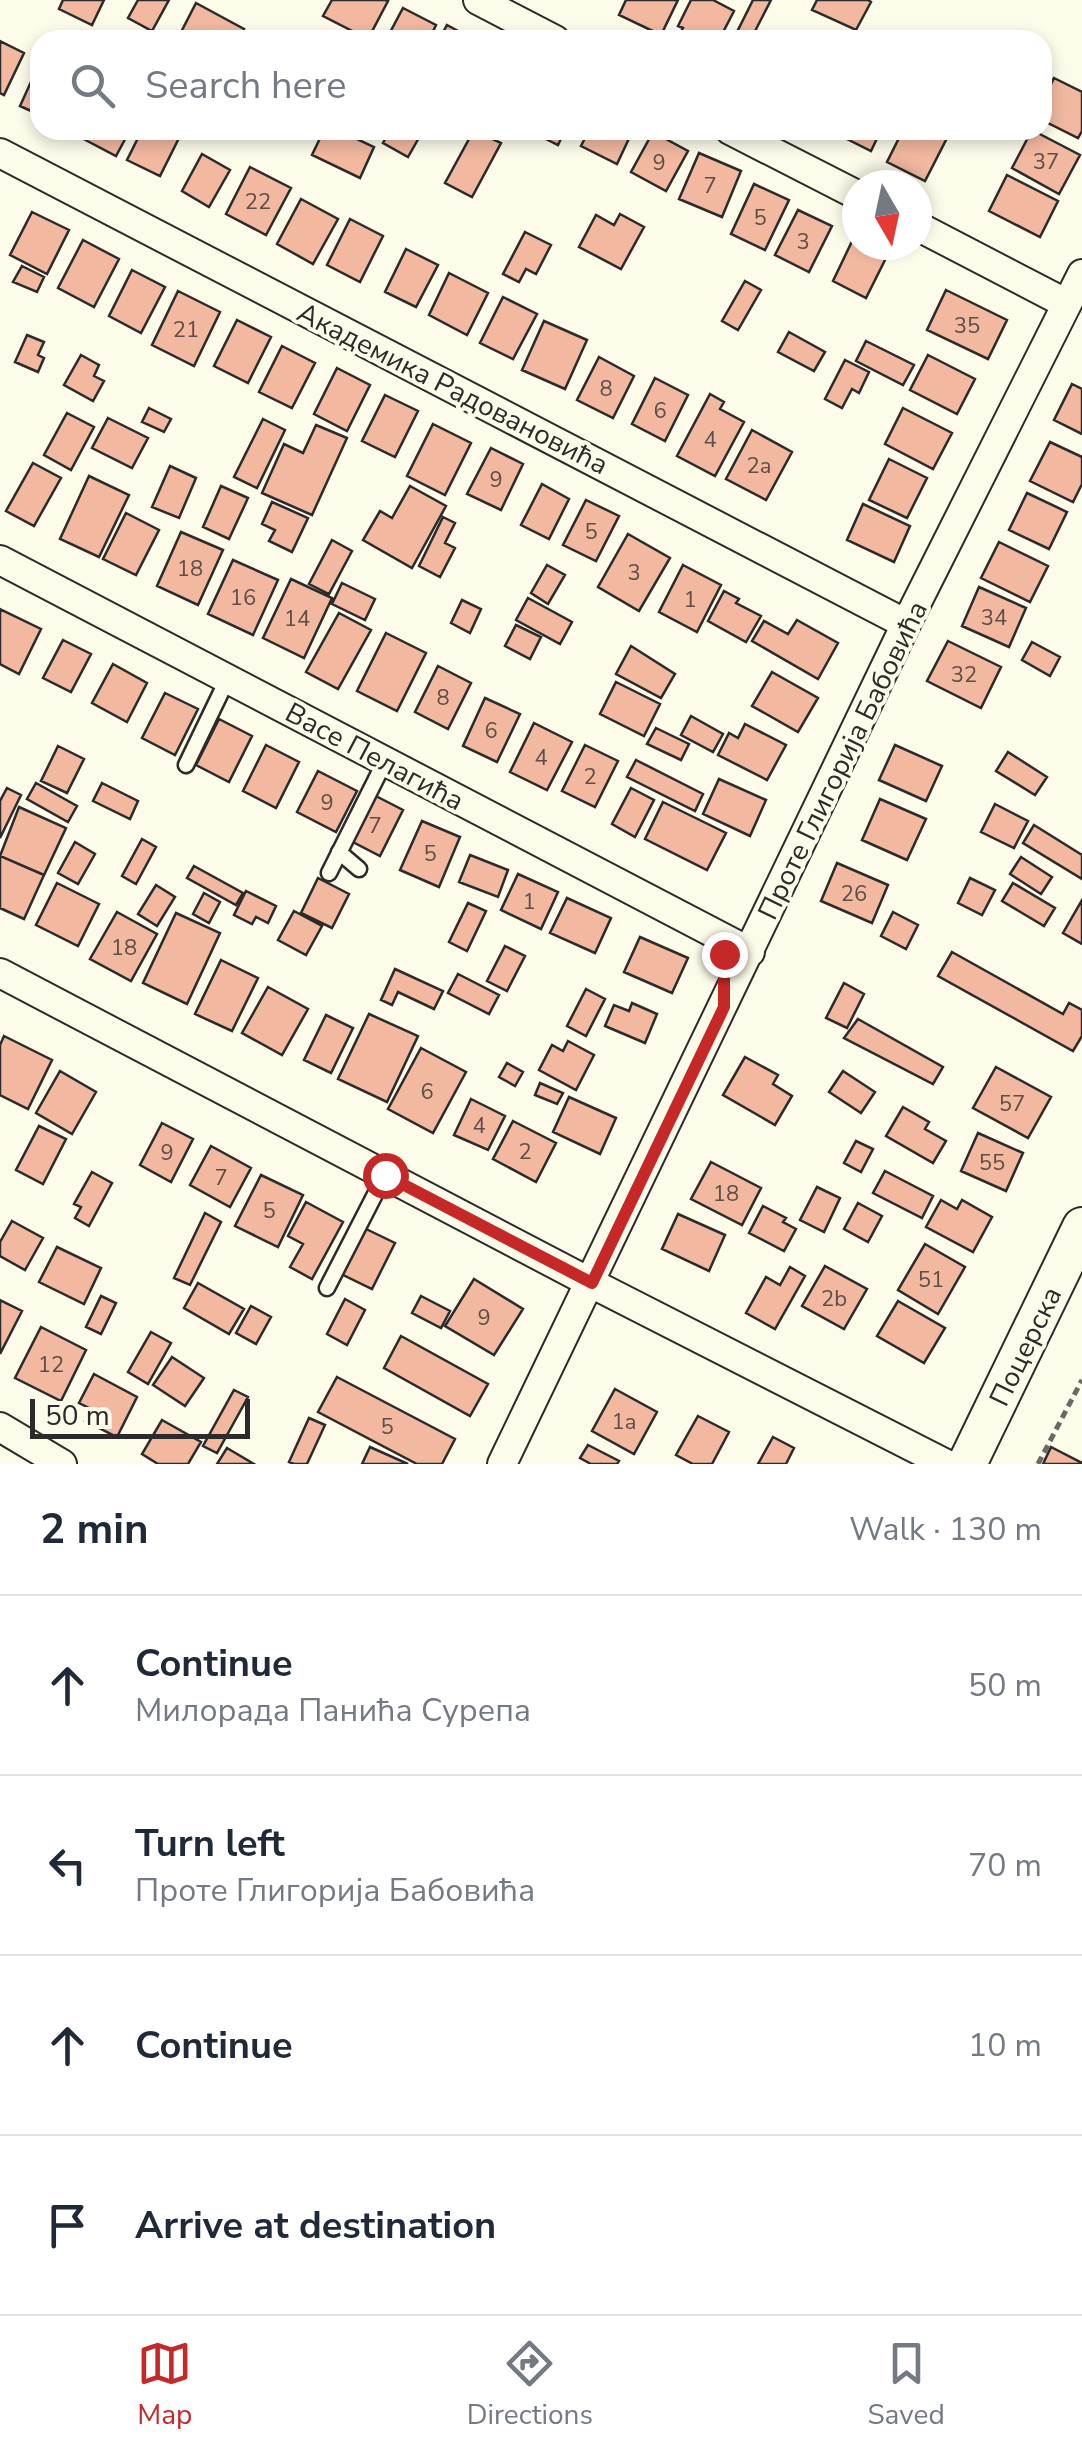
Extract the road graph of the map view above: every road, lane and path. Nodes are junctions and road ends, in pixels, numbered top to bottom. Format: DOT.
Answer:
graph roads {
  1 [pos="478,0"];
  2 [pos="536,30"];
  3 [pos="750,140"];
  4 [pos="0,153"];
  5 [pos="842,187"];
  6 [pos="932,234"];
  7 [pos="1082,274"];
  8 [pos="1068,304"];
  9 [pos="0,560"];
  10 [pos="906,624"];
  11 [pos="227,680"];
  12 [pos="384,762"];
  13 [pos="186,765"];
  14 [pos="339,852"];
  15 [pos="359,870"];
  16 [pos="329,873"];
  17 [pos="770,911"];
  18 [pos="714,934"];
  19 [pos="750,952"];
  20 [pos="0,973"];
  21 [pos="724,1007"];
  22 [pos="385,1175"];
  23 [pos="1082,1227"];
  24 [pos="592,1283"];
  25 [pos="327,1288"];
  26 [pos="1082,1380"];
  27 [pos="0,1428"];
  28 [pos="62,1464"];
  29 [pos="502,1464"];
  30 [pos="946,1464"];
  31 [pos="967,1464"];
  32 [pos="1038,1464"];
  1 -- 2 [label="street"];
  3 -- 5 [label="street"];
  4 -- 10 [label="street, Академика Радовановића"];
  6 -- 8 [label="street"];
  7 -- 8 [label="street, Проте Глигорија Бабовића"];
  8 -- 10 [label="street, Проте Глигорија Бабовића"];
  9 -- 11 [label="street, Васе Пелагића"];
  10 -- 17 [label="street, Проте Глигорија Бабовића"];
  11 -- 12 [label="street, Васе Пелагића"];
  11 -- 13 [label="lane"];
  12 -- 14 [label="lane"];
  12 -- 18 [label="street, Васе Пелагића"];
  14 -- 15 [label="lane"];
  14 -- 16 [label="lane"];
  17 -- 18 [label="street"];
  17 -- 19 [label="street, Проте Глигорија Бабовића"];
  18 -- 19 [label="street, Васе Пелагића"];
  18 -- 21 [label="street"];
  19 -- 21 [label="street, Проте Глигорија Бабовића"];
  20 -- 22 [label="street"];
  21 -- 24 [label="street, Проте Глигорија Бабовића"];
  22 -- 24 [label="street"];
  22 -- 25 [label="lane"];
  23 -- 31 [label="main road, Поцерска"];
  24 -- 29 [label="street, Проте Глигорија Бабовића"];
  24 -- 30 [label="street"];
  26 -- 32 [label="path"];
  27 -- 28 [label="street"];
}
